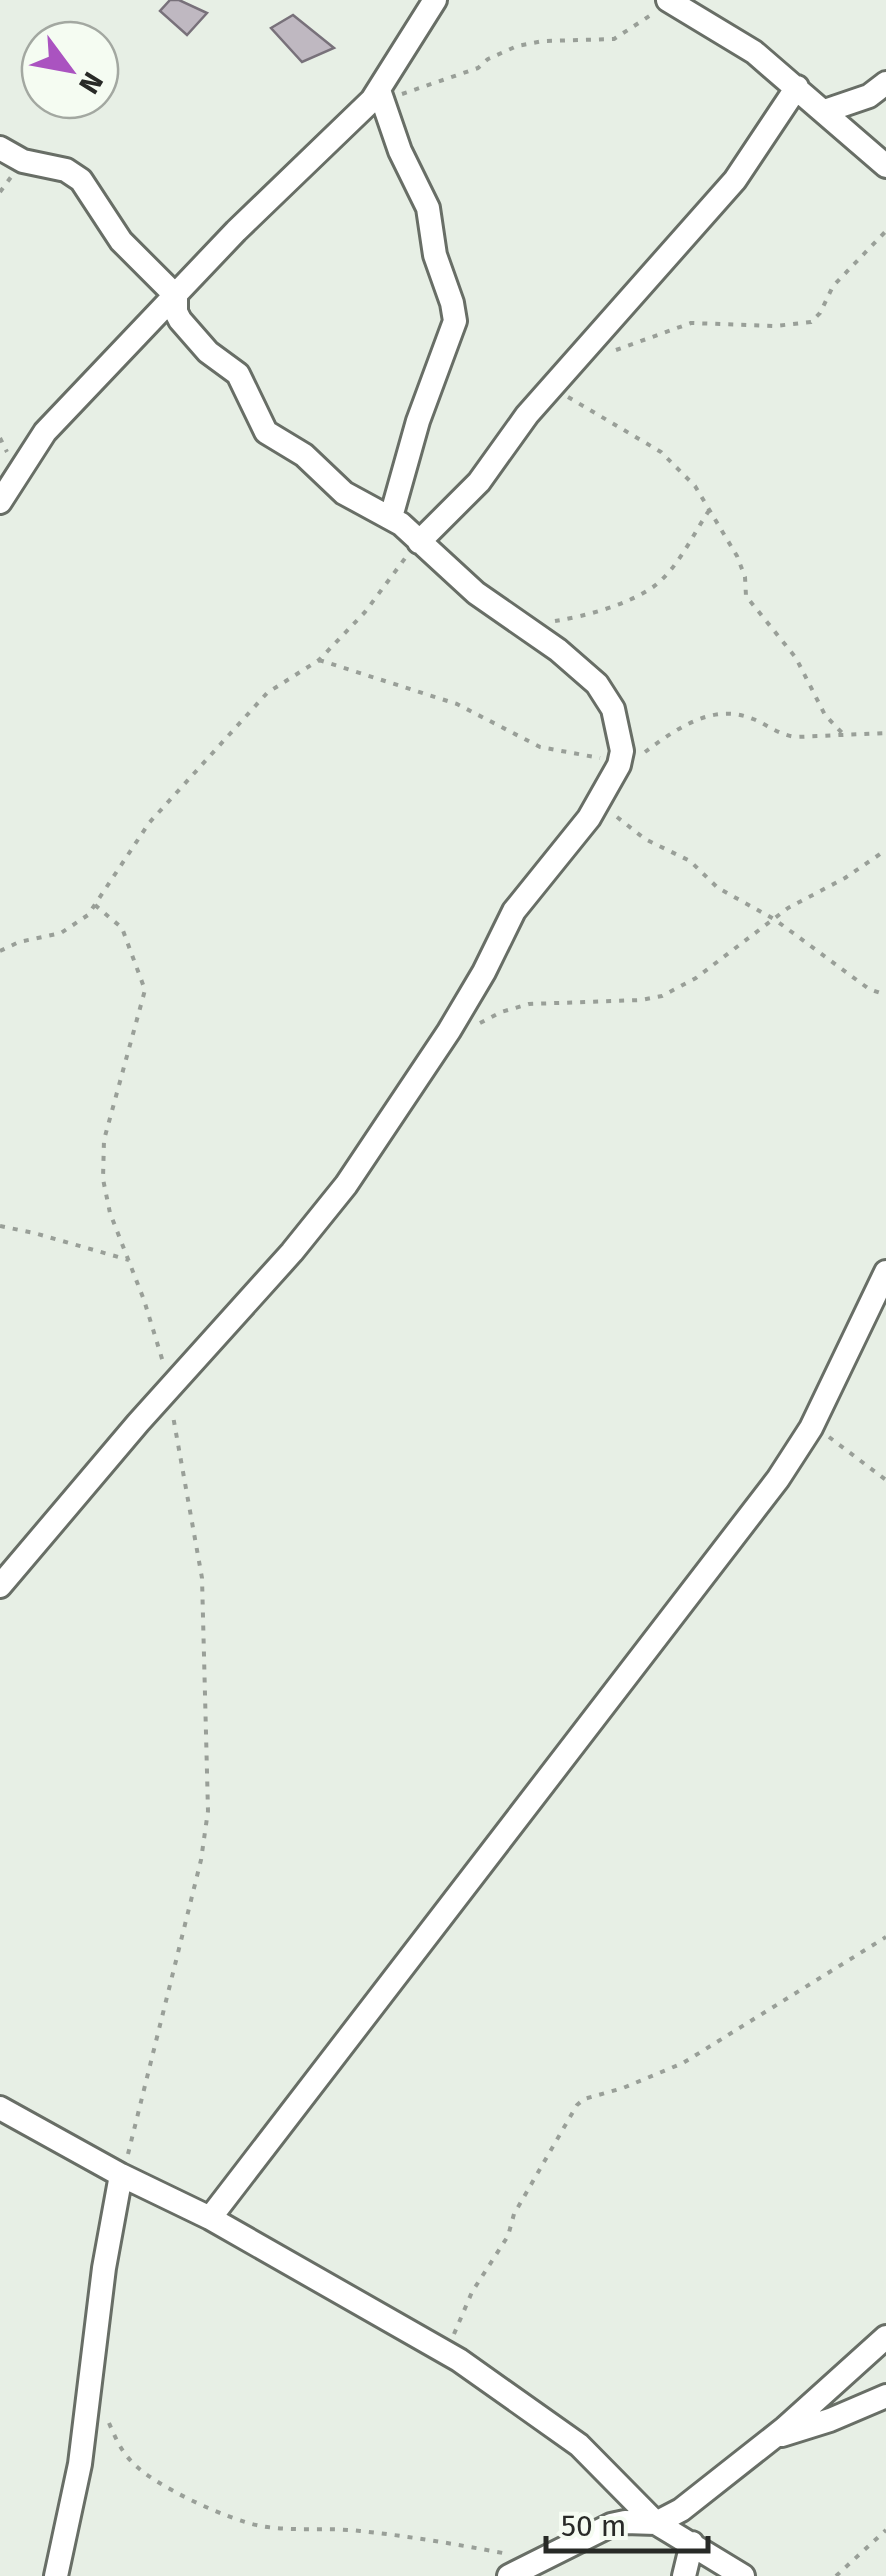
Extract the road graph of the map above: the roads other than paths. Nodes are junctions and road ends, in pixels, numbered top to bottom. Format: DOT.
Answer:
graph roads {
  1 [pos="435,0"];
  2 [pos="669,1"];
  3 [pos="886,83"];
  4 [pos="796,87"];
  5 [pos="381,95"];
  6 [pos="826,111"];
  7 [pos="0,148"];
  8 [pos="886,166"];
  9 [pos="176,296"];
  10 [pos="0,502"];
  11 [pos="392,516"];
  12 [pos="419,542"];
  13 [pos="886,1272"];
  14 [pos="0,1586"];
  15 [pos="0,2108"];
  16 [pos="121,2175"];
  17 [pos="210,2218"];
  18 [pos="886,2338"];
  19 [pos="886,2396"];
  20 [pos="771,2439"];
  21 [pos="656,2523"];
  22 [pos="692,2543"];
  23 [pos="56,2576"];
  24 [pos="508,2576"];
  25 [pos="684,2576"];
  26 [pos="743,2576"];
  1 -- 5 [label="street"];
  2 -- 4 [label="street"];
  3 -- 6 [label="street"];
  4 -- 6 [label="street"];
  4 -- 12 [label="street"];
  5 -- 9 [label="street"];
  5 -- 11 [label="street"];
  6 -- 8 [label="street"];
  7 -- 9 [label="street"];
  9 -- 10 [label="street"];
  9 -- 11 [label="street"];
  11 -- 12 [label="street"];
  12 -- 14 [label="street"];
  13 -- 17 [label="street"];
  15 -- 16 [label="street"];
  16 -- 17 [label="street"];
  16 -- 23 [label="street"];
  17 -- 21 [label="street"];
  18 -- 20 [label="street"];
  19 -- 20 [label="street"];
  20 -- 21 [label="street"];
  21 -- 22 [label="street"];
  21 -- 24 [label="street"];
  22 -- 25 [label="street"];
  22 -- 26 [label="street"];
}
